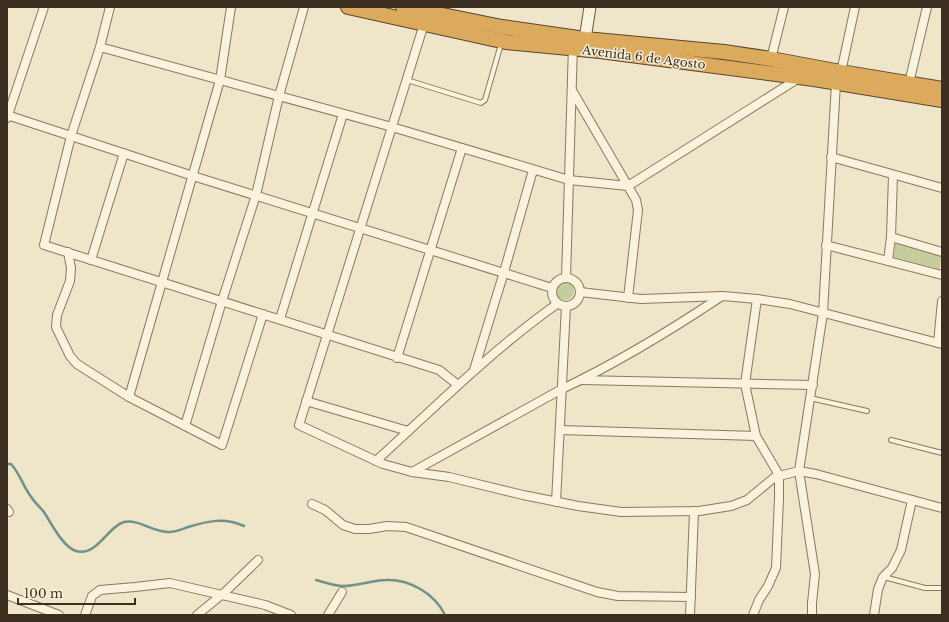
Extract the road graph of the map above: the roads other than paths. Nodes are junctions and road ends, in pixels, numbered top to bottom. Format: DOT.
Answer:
graph roads {
  1 [pos="44,7"];
  2 [pos="110,7"];
  3 [pos="231,7"];
  4 [pos="304,7"];
  5 [pos="350,7"];
  6 [pos="403,7"];
  7 [pos="590,7"];
  8 [pos="784,7"];
  9 [pos="855,7"];
  10 [pos="927,7"];
  11 [pos="424,14"];
  12 [pos="502,41"];
  13 [pos="577,42"];
  14 [pos="100,47"];
  15 [pos="770,59"];
  16 [pos="800,77"];
  17 [pos="838,78"];
  18 [pos="220,80"];
  19 [pos="406,80"];
  20 [pos="909,83"];
  21 [pos="942,89"];
  22 [pos="573,92"];
  23 [pos="280,96"];
  24 [pos="942,100"];
  25 [pos="343,114"];
  26 [pos="7,116"];
  27 [pos="392,127"];
  28 [pos="70,136"];
  29 [pos="462,148"];
  30 [pos="124,153"];
  31 [pos="831,157"];
  32 [pos="533,170"];
  33 [pos="893,174"];
  34 [pos="193,176"];
  35 [pos="569,180"];
  36 [pos="628,186"];
  37 [pos="942,188"];
  38 [pos="256,195"];
  39 [pos="313,213"];
  40 [pos="360,227"];
  41 [pos="891,237"];
  42 [pos="826,245"];
  43 [pos="431,249"];
  44 [pos="68,252"];
  45 [pos="942,252"];
  46 [pos="91,260"];
  47 [pos="888,261"];
  48 [pos="504,272"];
  49 [pos="942,275"];
  50 [pos="566,278"];
  51 [pos="161,282"];
  52 [pos="552,288"];
  53 [pos="580,292"];
  54 [pos="723,296"];
  55 [pos="628,298"];
  56 [pos="757,299"];
  57 [pos="222,301"];
  58 [pos="942,301"];
  59 [pos="557,304"];
  60 [pos="566,306"];
  61 [pos="823,313"];
  62 [pos="263,314"];
  63 [pos="280,319"];
  64 [pos="327,334"];
  65 [pos="940,344"];
  66 [pos="397,358"];
  67 [pos="474,370"];
  68 [pos="581,380"];
  69 [pos="745,384"];
  70 [pos="458,385"];
  71 [pos="813,385"];
  72 [pos="562,389"];
  73 [pos="129,397"];
  74 [pos="810,398"];
  75 [pos="306,401"];
  76 [pos="867,411"];
  77 [pos="185,426"];
  78 [pos="560,430"];
  79 [pos="408,431"];
  80 [pos="756,436"];
  81 [pos="891,440"];
  82 [pos="942,453"];
  83 [pos="376,461"];
  84 [pos="799,471"];
  85 [pos="412,472"];
  86 [pos="779,476"];
  87 [pos="912,500"];
  88 [pos="556,502"];
  89 [pos="312,504"];
  90 [pos="942,508"];
  91 [pos="694,511"];
  92 [pos="258,560"];
  93 [pos="884,577"];
  94 [pos="942,588"];
  95 [pos="342,592"];
  96 [pos="7,595"];
  97 [pos="222,595"];
  98 [pos="691,597"];
  99 [pos="58,615"];
  100 [pos="85,615"];
  101 [pos="197,615"];
  102 [pos="291,615"];
  103 [pos="328,615"];
  104 [pos="690,615"];
  105 [pos="754,615"];
  106 [pos="812,615"];
  107 [pos="874,615"];
  1 -- 26 [label="street"];
  2 -- 14 [label="street"];
  3 -- 18 [label="street"];
  4 -- 23 [label="street"];
  5 -- 11 [label="highway, Avenida 6 de Agosto"];
  6 -- 11 [label="highway, Avenida 6 de Agosto"];
  7 -- 13 [label="street"];
  8 -- 15 [label="street"];
  9 -- 17 [label="street"];
  10 -- 20 [label="street"];
  11 -- 12 [label="highway, Avenida 6 de Agosto"];
  11 -- 13 [label="highway, Avenida 6 de Agosto"];
  11 -- 19 [label="street"];
  12 -- 13 [label="highway, Avenida 6 de Agosto"];
  12 -- 19 [label="lane"];
  13 -- 15 [label="highway, Avenida 6 de Agosto"];
  13 -- 16 [label="highway, Avenida 6 de Agosto"];
  13 -- 22 [label="street"];
  14 -- 18 [label="street"];
  14 -- 28 [label="street"];
  15 -- 17 [label="highway, Avenida 6 de Agosto"];
  16 -- 17 [label="highway, Avenida 6 de Agosto"];
  16 -- 36 [label="street"];
  17 -- 20 [label="highway, Avenida 6 de Agosto"];
  17 -- 24 [label="highway, Avenida 6 de Agosto"];
  17 -- 31 [label="street"];
  18 -- 23 [label="street"];
  18 -- 34 [label="street"];
  19 -- 27 [label="street"];
  20 -- 21 [label="highway, Avenida 6 de Agosto"];
  22 -- 35 [label="street"];
  22 -- 36 [label="street"];
  23 -- 25 [label="street"];
  23 -- 38 [label="street"];
  25 -- 27 [label="street"];
  25 -- 39 [label="street"];
  26 -- 28 [label="street"];
  27 -- 29 [label="street"];
  27 -- 40 [label="street"];
  28 -- 30 [label="street"];
  28 -- 44 [label="street"];
  29 -- 32 [label="street"];
  29 -- 43 [label="street"];
  30 -- 34 [label="street"];
  30 -- 46 [label="street"];
  31 -- 33 [label="street"];
  31 -- 42 [label="street"];
  32 -- 35 [label="street"];
  32 -- 48 [label="street"];
  33 -- 37 [label="street"];
  33 -- 41 [label="street"];
  34 -- 38 [label="street"];
  34 -- 51 [label="street"];
  35 -- 36 [label="street"];
  35 -- 50 [label="street"];
  36 -- 55 [label="street"];
  38 -- 39 [label="street"];
  38 -- 57 [label="street"];
  39 -- 40 [label="street"];
  39 -- 63 [label="street"];
  40 -- 43 [label="street"];
  40 -- 64 [label="street"];
  41 -- 45 [label="street"];
  41 -- 47 [label="street"];
  42 -- 47 [label="street"];
  42 -- 61 [label="street"];
  43 -- 48 [label="street"];
  43 -- 66 [label="street"];
  44 -- 46 [label="street"];
  44 -- 73 [label="street"];
  46 -- 51 [label="street"];
  47 -- 49 [label="street"];
  48 -- 52 [label="street"];
  48 -- 67 [label="street"];
  50 -- 52 [label="street"];
  50 -- 53 [label="street"];
  51 -- 57 [label="street"];
  51 -- 73 [label="street"];
  52 -- 59 [label="street"];
  53 -- 55 [label="street"];
  53 -- 60 [label="street"];
  54 -- 55 [label="street"];
  54 -- 56 [label="street"];
  54 -- 68 [label="street"];
  56 -- 61 [label="street"];
  56 -- 69 [label="street"];
  57 -- 62 [label="street"];
  57 -- 77 [label="street"];
  58 -- 65 [label="street"];
  59 -- 60 [label="street"];
  59 -- 67 [label="street"];
  60 -- 72 [label="street"];
  61 -- 65 [label="street"];
  61 -- 71 [label="street"];
  62 -- 63 [label="street"];
  62 -- 77 [label="street"];
  63 -- 64 [label="street"];
  64 -- 66 [label="street"];
  64 -- 75 [label="street"];
  66 -- 70 [label="street"];
  67 -- 70 [label="street"];
  68 -- 69 [label="street"];
  68 -- 72 [label="street"];
  69 -- 71 [label="street"];
  69 -- 80 [label="street"];
  70 -- 79 [label="street"];
  71 -- 74 [label="street"];
  72 -- 78 [label="street"];
  72 -- 85 [label="street"];
  73 -- 77 [label="street"];
  74 -- 76 [label="lane"];
  74 -- 84 [label="street"];
  75 -- 79 [label="street"];
  75 -- 83 [label="street"];
  78 -- 80 [label="street"];
  78 -- 88 [label="street"];
  79 -- 83 [label="street"];
  80 -- 86 [label="street"];
  81 -- 82 [label="lane"];
  83 -- 85 [label="street"];
  84 -- 86 [label="street"];
  84 -- 87 [label="street"];
  84 -- 106 [label="street"];
  85 -- 88 [label="street"];
  86 -- 91 [label="street"];
  86 -- 105 [label="street"];
  87 -- 90 [label="street"];
  87 -- 93 [label="street"];
  88 -- 91 [label="street"];
  89 -- 98 [label="street"];
  91 -- 98 [label="street"];
  92 -- 97 [label="street"];
  93 -- 94 [label="lane"];
  93 -- 107 [label="street"];
  95 -- 103 [label="street"];
  96 -- 99 [label="street"];
  97 -- 100 [label="street"];
  97 -- 101 [label="street"];
  97 -- 102 [label="street"];
  98 -- 104 [label="street"];
}
